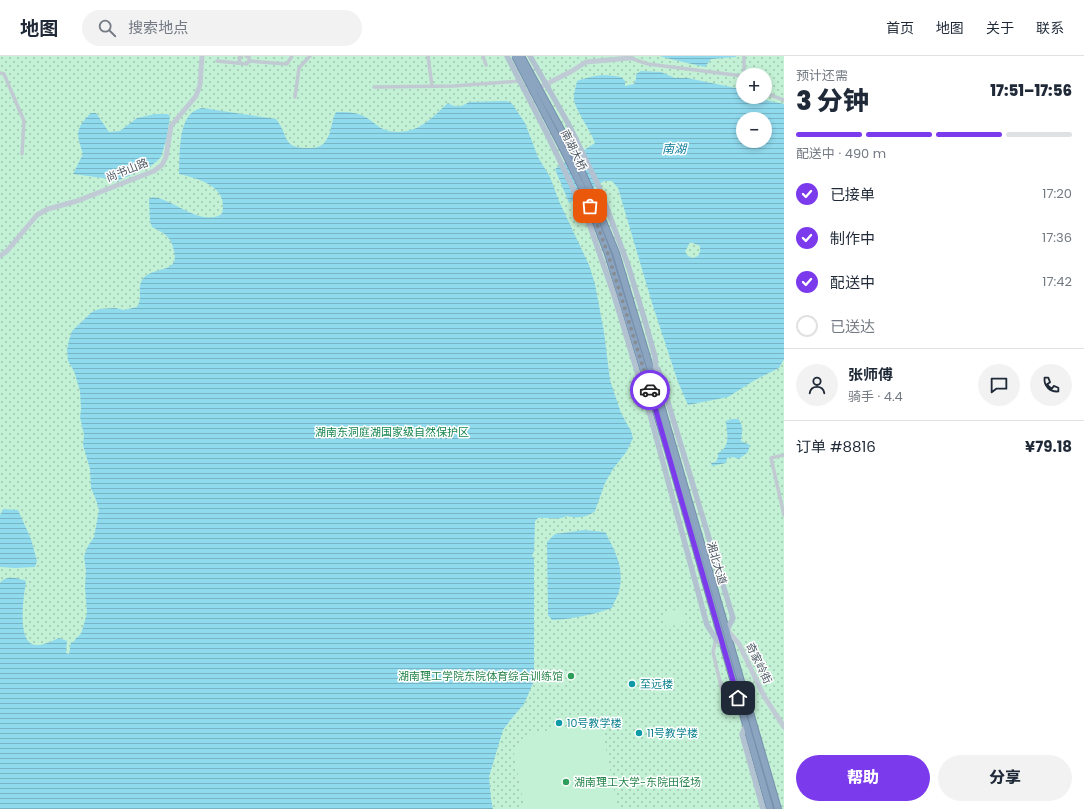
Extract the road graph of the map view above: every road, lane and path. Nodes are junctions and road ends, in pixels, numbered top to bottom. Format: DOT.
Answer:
graph roads {
  1 [pos="202,56"];
  2 [pos="241,56"];
  3 [pos="246,56"];
  4 [pos="292,56"];
  5 [pos="310,56"];
  6 [pos="428,56"];
  7 [pos="483,56"];
  8 [pos="507,56"];
  9 [pos="515,56"];
  10 [pos="521,56"];
  11 [pos="530,56"];
  12 [pos="744,56"];
  13 [pos="630,57"];
  14 [pos="217,61"];
  15 [pos="249,61"];
  16 [pos="240,62"];
  17 [pos="486,66"];
  18 [pos="744,68"];
  19 [pos="538,70"];
  20 [pos="0,73"];
  21 [pos="736,75"];
  22 [pos="521,81"];
  23 [pos="546,84"];
  24 [pos="432,86"];
  25 [pos="374,87"];
  26 [pos="527,94"];
  27 [pos="772,95"];
  28 [pos="295,97"];
  29 [pos="784,100"];
  30 [pos="22,154"];
  31 [pos="0,256"];
  32 [pos="637,323"];
  33 [pos="627,325"];
  34 [pos="655,357"];
  35 [pos="649,364"];
  36 [pos="639,365"];
  37 [pos="656,377"];
  38 [pos="646,387"];
  39 [pos="658,394"];
  40 [pos="666,395"];
  41 [pos="784,455"];
  42 [pos="784,515"];
  43 [pos="717,624"];
  44 [pos="727,630"];
  45 [pos="716,639"];
  46 [pos="723,645"];
  47 [pos="724,698"];
  48 [pos="746,725"];
  49 [pos="784,727"];
  50 [pos="763,809"];
  51 [pos="770,809"];
  52 [pos="778,809"];
  1 -- 31 [label="street, 尚书山路"];
  2 -- 16 [label="street"];
  3 -- 15 [label="street"];
  4 -- 15 [label="street"];
  5 -- 28 [label="street"];
  6 -- 24 [label="street"];
  7 -- 17 [label="street"];
  8 -- 22 [label="main road"];
  9 -- 33 [label="highway, 南湖大桥, bridge"];
  10 -- 32 [label="highway, 南湖大桥, bridge"];
  11 -- 19 [label="main road"];
  12 -- 18 [label="street"];
  13 -- 21 [label="street"];
  13 -- 23 [label="street"];
  14 -- 16 [label="street"];
  15 -- 16 [label="street"];
  19 -- 22 [label="main road"];
  19 -- 23 [label="main road"];
  20 -- 30 [label="street"];
  22 -- 24 [label="street"];
  22 -- 26 [label="main road"];
  23 -- 26 [label="street"];
  23 -- 34 [label="main road"];
  24 -- 25 [label="street"];
  26 -- 33 [label="main road"];
  27 -- 29 [label="street"];
  32 -- 35 [label="highway, 湘北大道"];
  33 -- 36 [label="highway, 湘北大道"];
  34 -- 37 [label="main road"];
  34 -- 40 [label="main road"];
  35 -- 37 [label="main road"];
  35 -- 39 [label="highway, 湘北大道"];
  36 -- 38 [label="highway, 湘北大道"];
  36 -- 38 [label="main road"];
  37 -- 39 [label="main road"];
  37 -- 40 [label="main road"];
  38 -- 43 [label="highway, 湘北大道"];
  38 -- 45 [label="main road"];
  39 -- 44 [label="highway, 湘北大道"];
  40 -- 44 [label="main road"];
  41 -- 42 [label="street"];
  43 -- 45 [label="main road"];
  43 -- 46 [label="highway, 湘北大道"];
  44 -- 49 [label="street, 奇家岭街"];
  44 -- 52 [label="highway, 湘北大道"];
  45 -- 46 [label="main road"];
  45 -- 47 [label="street"];
  46 -- 48 [label="highway, 湘北大道"];
  48 -- 50 [label="main road"];
  48 -- 51 [label="highway, 湘北大道"];
}
